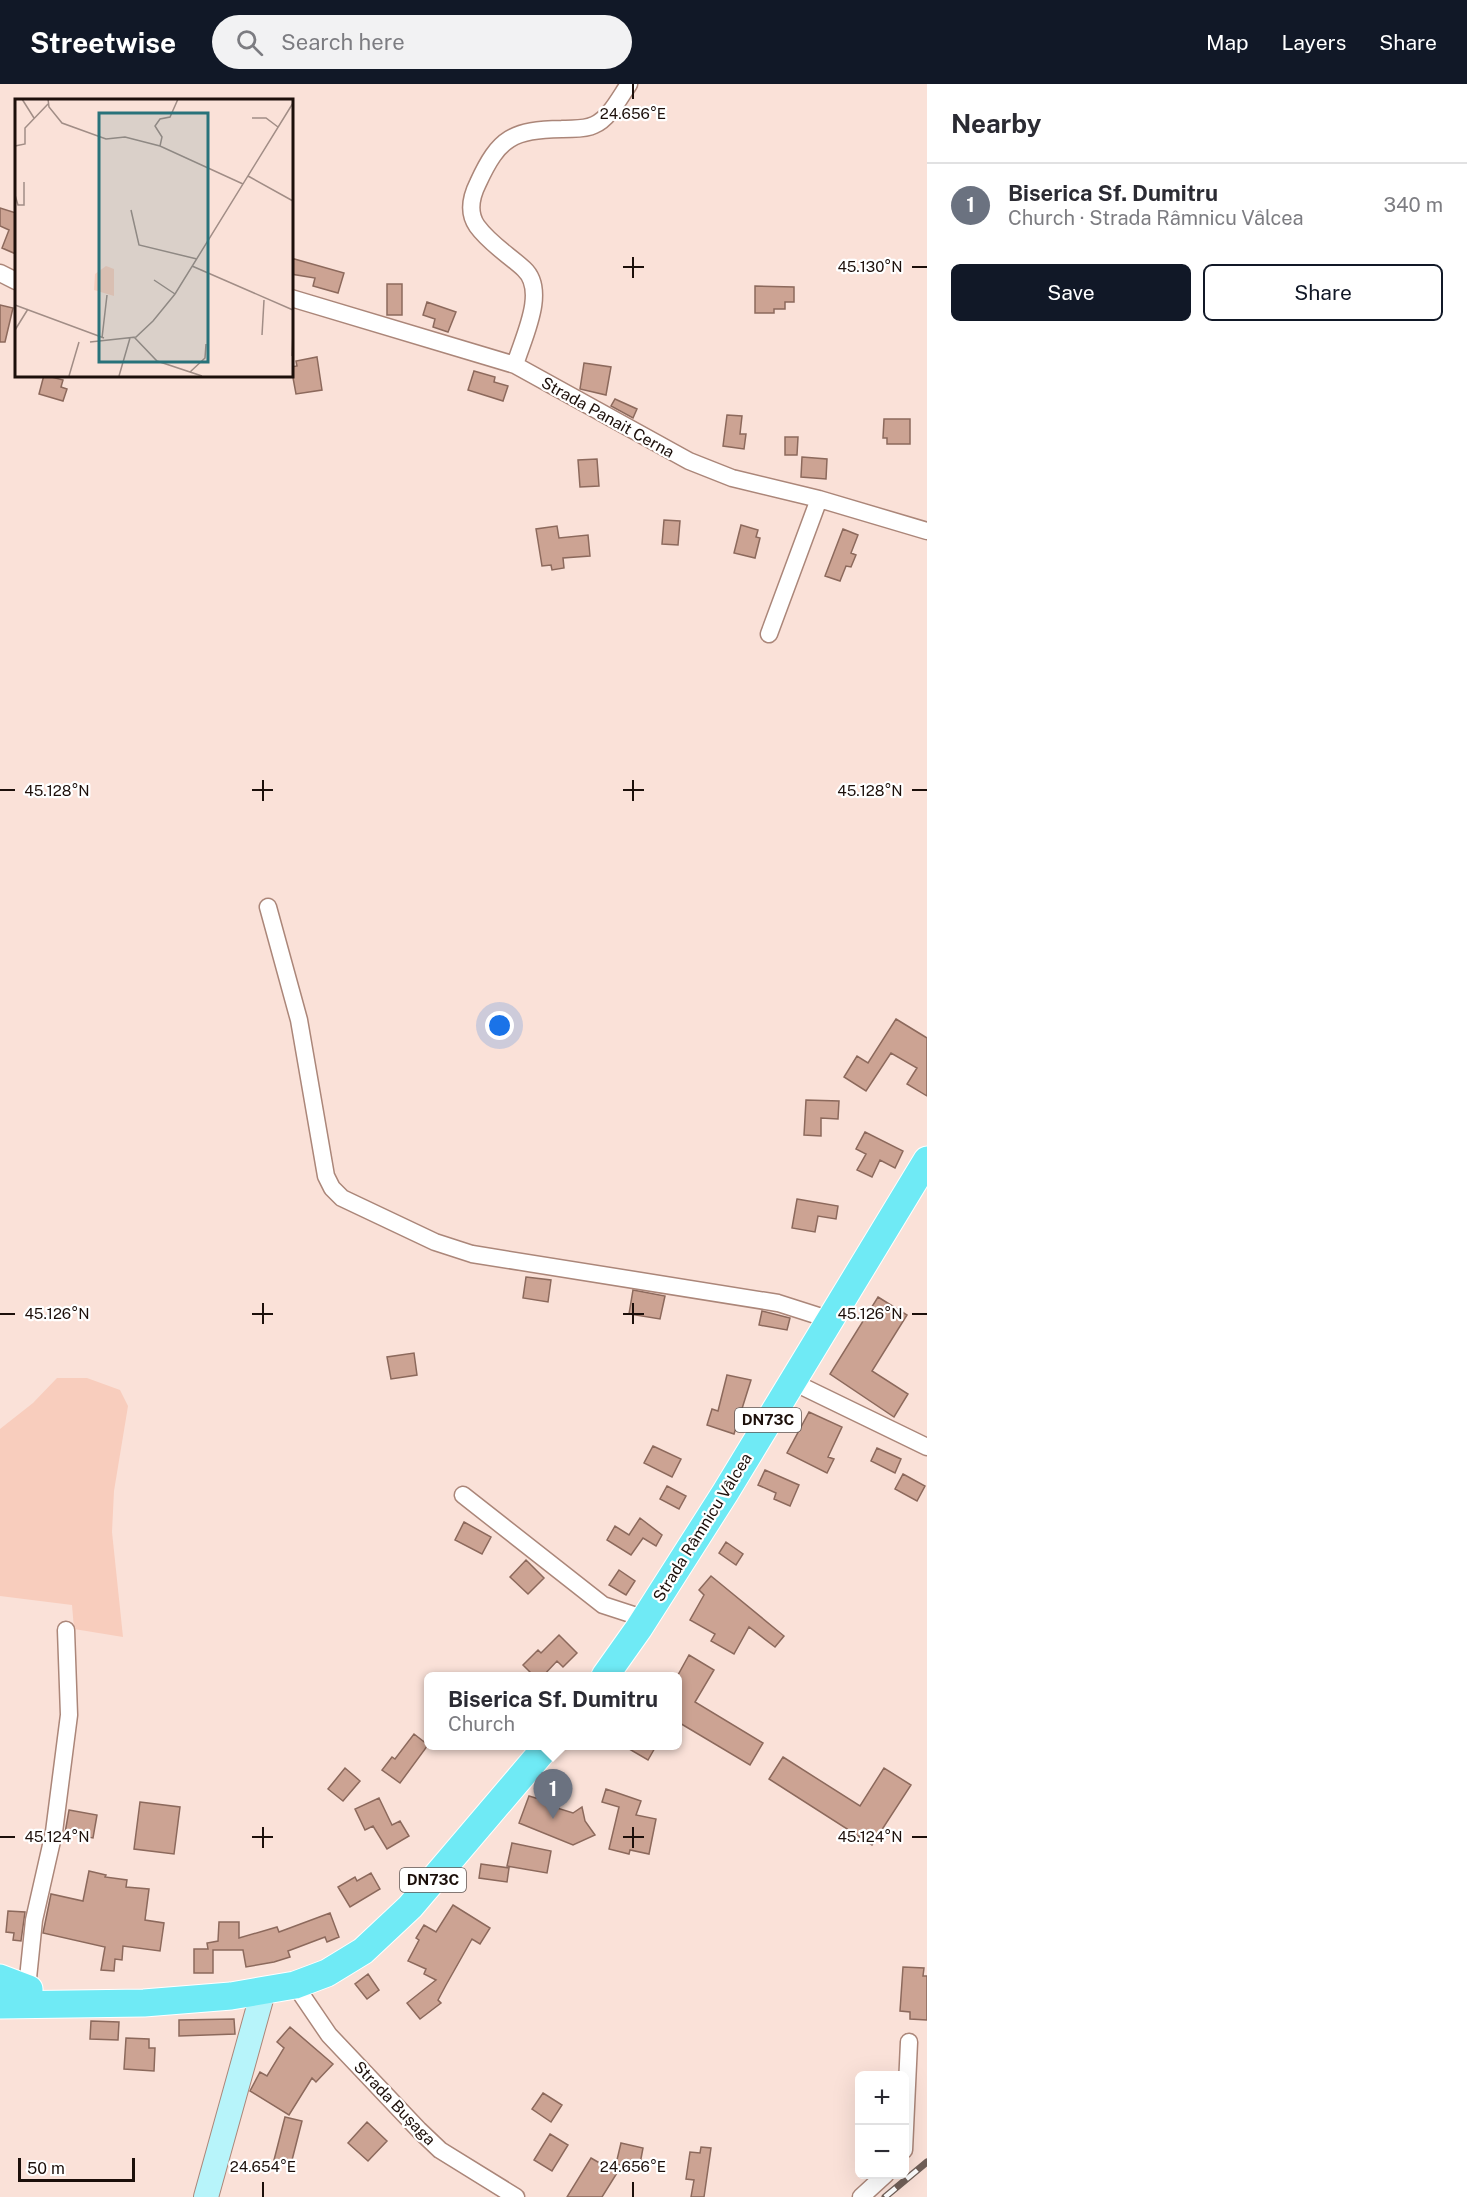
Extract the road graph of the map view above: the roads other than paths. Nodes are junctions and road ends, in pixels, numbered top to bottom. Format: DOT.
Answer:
graph roads {
  1 [pos="629,84"];
  2 [pos="0,273"];
  3 [pos="15,280"];
  4 [pos="292,298"];
  5 [pos="514,365"];
  6 [pos="819,499"];
  7 [pos="927,531"];
  8 [pos="768,634"];
  9 [pos="268,907"];
  10 [pos="927,1160"];
  11 [pos="828,1319"];
  12 [pos="791,1382"];
  13 [pos="927,1447"];
  14 [pos="463,1495"];
  15 [pos="646,1618"];
  16 [pos="66,1630"];
  17 [pos="608,1672"];
  18 [pos="544,1750"];
  19 [pos="0,1978"];
  20 [pos="295,1985"];
  21 [pos="28,1989"];
  22 [pos="0,1990"];
  23 [pos="263,1992"];
  24 [pos="96,2003"];
  25 [pos="0,2005"];
  26 [pos="909,2042"];
  27 [pos="905,2125"];
  28 [pos="881,2179"];
  29 [pos="207,2192"];
  30 [pos="516,2197"];
  31 [pos="861,2197"];
  1 -- 5 [label="street"];
  2 -- 3 [label="street"];
  4 -- 5 [label="street, Strada Panait Cerna"];
  5 -- 6 [label="street, Strada Panait Cerna"];
  6 -- 7 [label="street, Strada Panait Cerna"];
  6 -- 8 [label="street"];
  9 -- 11 [label="street"];
  10 -- 11 [label="main road, Strada Râmnicu Vâlcea / DN73C"];
  11 -- 12 [label="main road, Strada Râmnicu Vâlcea / DN73C"];
  12 -- 13 [label="street"];
  12 -- 15 [label="main road, Strada Râmnicu Vâlcea / DN73C"];
  14 -- 15 [label="street"];
  15 -- 17 [label="main road, Strada Râmnicu Vâlcea / DN73C"];
  16 -- 21 [label="street"];
  18 -- 20 [label="main road, DN73C"];
  19 -- 21 [label="main road, DN73C"];
  20 -- 23 [label="main road, DN73C"];
  20 -- 30 [label="street, Strada Bușaga"];
  21 -- 22 [label="main road, DN73C"];
  21 -- 24 [label="main road, DN73C"];
  23 -- 24 [label="main road, DN73C"];
  23 -- 29 [label="main road"];
  24 -- 25 [label="main road, DN73C"];
  26 -- 27 [label="street"];
  28 -- 31 [label="street"];
}
